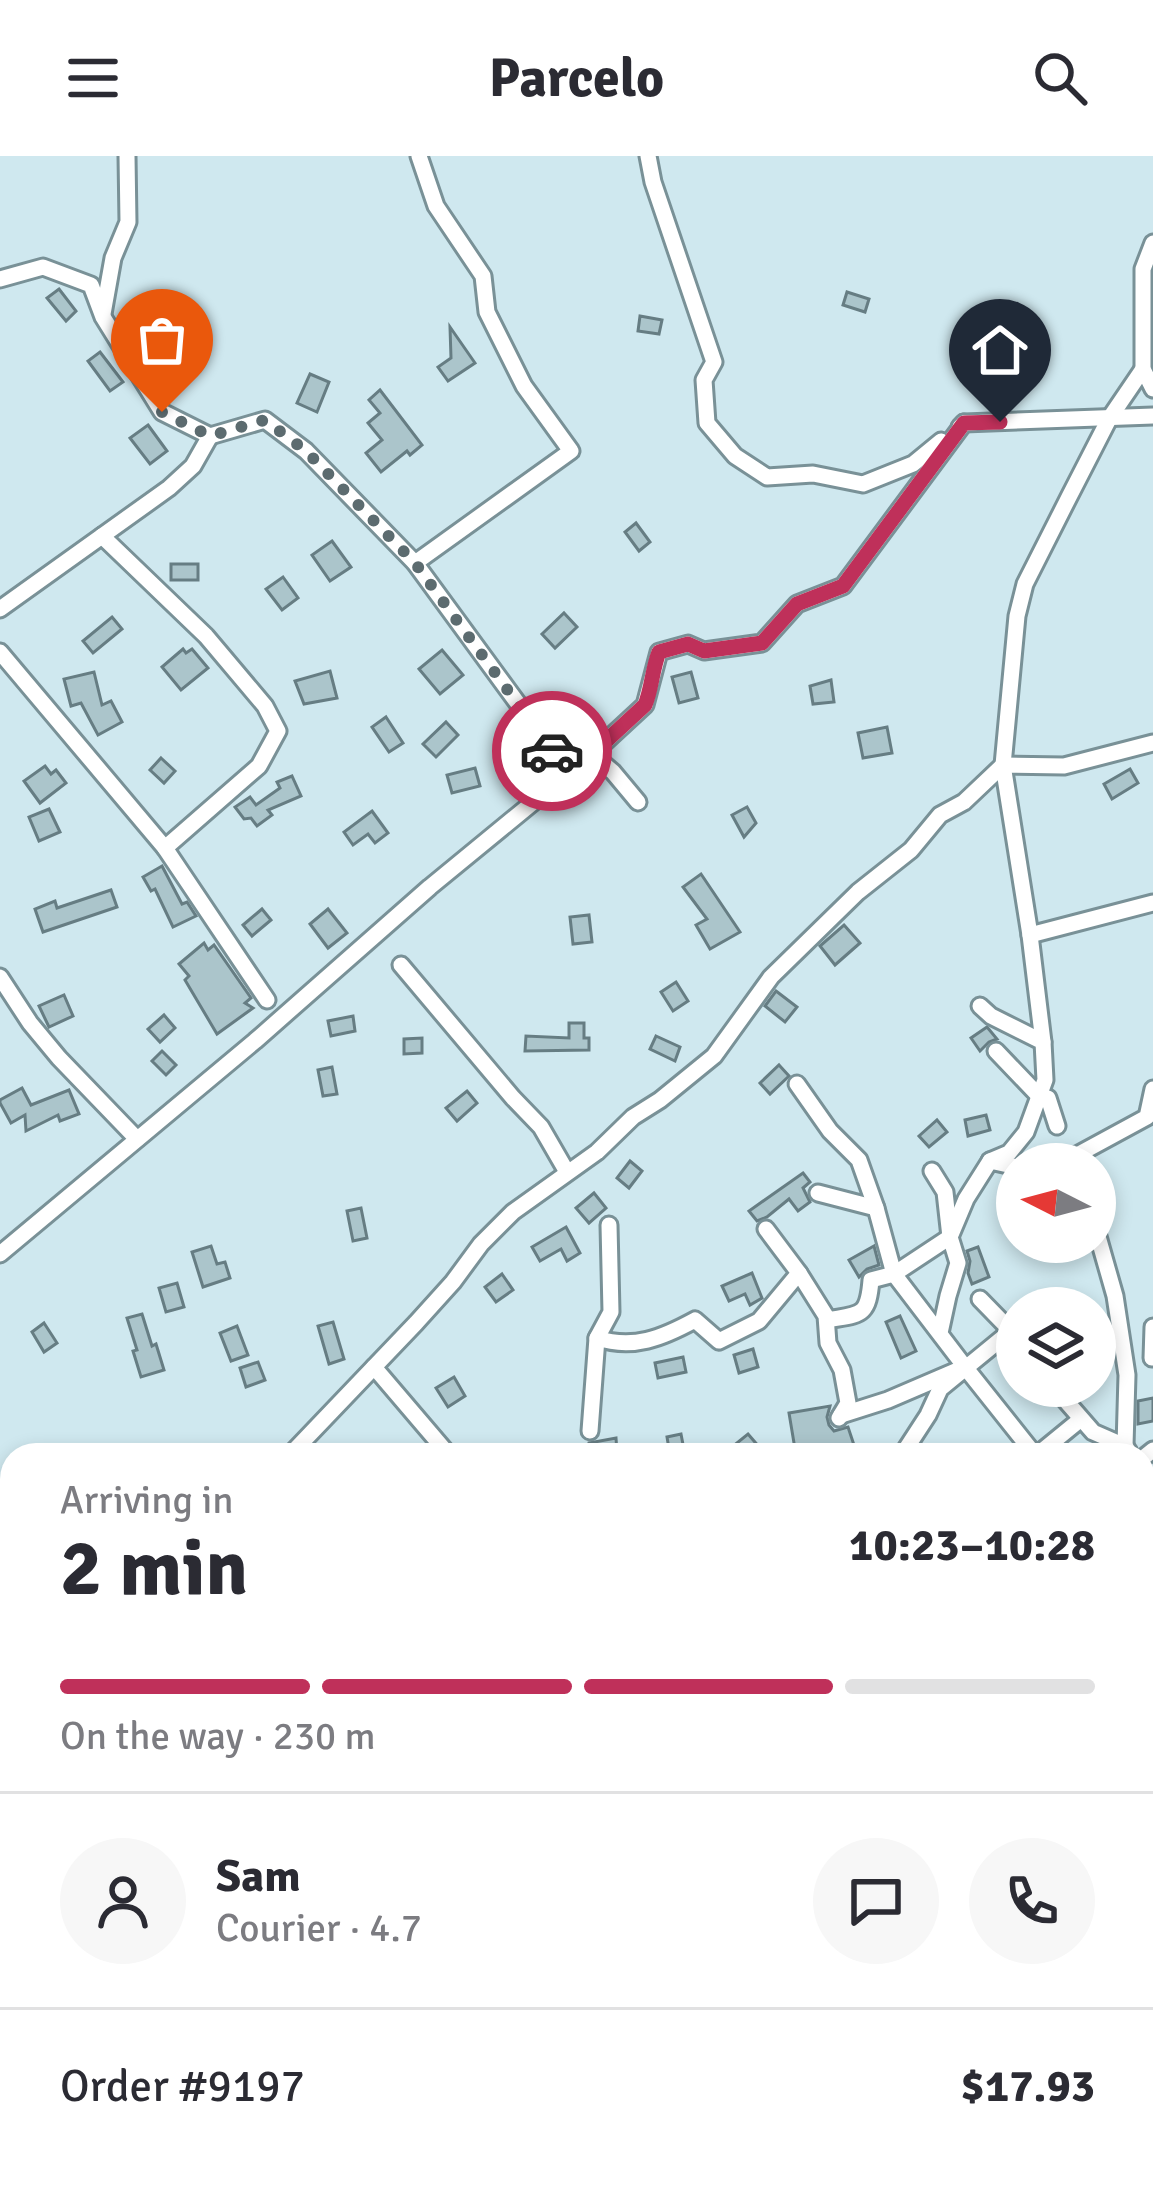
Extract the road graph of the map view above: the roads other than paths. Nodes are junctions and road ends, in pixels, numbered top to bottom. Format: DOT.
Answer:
graph roads {
  1 [pos="127,156"];
  2 [pos="419,156"];
  3 [pos="648,156"];
  4 [pos="1153,243"];
  5 [pos="0,279"];
  6 [pos="103,317"];
  7 [pos="1143,369"];
  8 [pos="1153,389"];
  9 [pos="1153,416"];
  10 [pos="1109,419"];
  11 [pos="964,423"];
  12 [pos="210,436"];
  13 [pos="102,536"];
  14 [pos="415,563"];
  15 [pos="0,610"];
  16 [pos="0,652"];
  17 [pos="1153,742"];
  18 [pos="592,754"];
  19 [pos="1003,765"];
  20 [pos="568,772"];
  21 [pos="638,802"];
  22 [pos="165,848"];
  23 [pos="1153,903"];
  24 [pos="1030,934"];
  25 [pos="401,965"];
  26 [pos="0,977"];
  27 [pos="266,1000"];
  28 [pos="980,1006"];
  29 [pos="1043,1042"];
  30 [pos="997,1051"];
  31 [pos="796,1084"];
  32 [pos="1153,1089"];
  33 [pos="1039,1096"];
  34 [pos="1057,1126"];
  35 [pos="137,1139"];
  36 [pos="1099,1143"];
  37 [pos="990,1161"];
  38 [pos="996,1162"];
  39 [pos="932,1171"];
  40 [pos="567,1172"];
  41 [pos="818,1193"];
  42 [pos="876,1208"];
  43 [pos="609,1225"];
  44 [pos="766,1229"];
  45 [pos="950,1237"];
  46 [pos="0,1254"];
  47 [pos="1106,1263"];
  48 [pos="799,1273"];
  49 [pos="894,1274"];
  50 [pos="980,1298"];
  51 [pos="996,1315"];
  52 [pos="827,1320"];
  53 [pos="1153,1327"];
  54 [pos="940,1333"];
  55 [pos="597,1338"];
  56 [pos="996,1346"];
  57 [pos="1152,1358"];
  58 [pos="374,1367"];
  59 [pos="965,1367"];
  60 [pos="1071,1407"];
  61 [pos="1081,1419"];
  62 [pos="590,1431"];
  63 [pos="301,1443"];
  64 [pos="439,1443"];
  65 [pos="910,1443"];
  66 [pos="1026,1443"];
  67 [pos="1051,1443"];
  68 [pos="1114,1443"];
  69 [pos="1128,1443"];
  1 -- 6 [label="street"];
  2 -- 14 [label="street"];
  3 -- 11 [label="street"];
  4 -- 7 [label="street"];
  5 -- 6 [label="street"];
  6 -- 12 [label="street"];
  7 -- 8 [label="street"];
  7 -- 10 [label="street"];
  9 -- 10 [label="street"];
  10 -- 11 [label="street"];
  10 -- 19 [label="street"];
  11 -- 18 [label="street"];
  12 -- 13 [label="street"];
  12 -- 14 [label="street"];
  13 -- 15 [label="street"];
  13 -- 22 [label="street"];
  14 -- 20 [label="street"];
  16 -- 22 [label="street"];
  17 -- 19 [label="street"];
  18 -- 20 [label="street"];
  18 -- 21 [label="street"];
  19 -- 24 [label="street"];
  19 -- 40 [label="street"];
  20 -- 35 [label="street"];
  22 -- 27 [label="street"];
  23 -- 24 [label="street"];
  24 -- 29 [label="street"];
  25 -- 40 [label="street"];
  26 -- 35 [label="street"];
  28 -- 29 [label="street"];
  29 -- 33 [label="street"];
  30 -- 33 [label="street"];
  31 -- 42 [label="street"];
  32 -- 36 [label="street"];
  33 -- 34 [label="street"];
  33 -- 37 [label="street"];
  35 -- 46 [label="street"];
  37 -- 38 [label="street"];
  37 -- 45 [label="street"];
  39 -- 45 [label="street"];
  40 -- 58 [label="street"];
  41 -- 42 [label="street"];
  42 -- 49 [label="street"];
  43 -- 55 [label="street"];
  44 -- 48 [label="street"];
  45 -- 49 [label="street"];
  45 -- 54 [label="street"];
  47 -- 69 [label="street"];
  48 -- 52 [label="street"];
  48 -- 55 [label="street"];
  49 -- 52 [label="street"];
  49 -- 54 [label="street"];
  50 -- 51 [label="street"];
  52 -- 59 [label="street"];
  53 -- 57 [label="street"];
  54 -- 59 [label="street"];
  55 -- 62 [label="street"];
  56 -- 59 [label="street"];
  58 -- 63 [label="street"];
  58 -- 64 [label="street"];
  59 -- 65 [label="street"];
  59 -- 66 [label="street"];
  60 -- 61 [label="street"];
  61 -- 67 [label="street"];
  61 -- 68 [label="street"];
}
